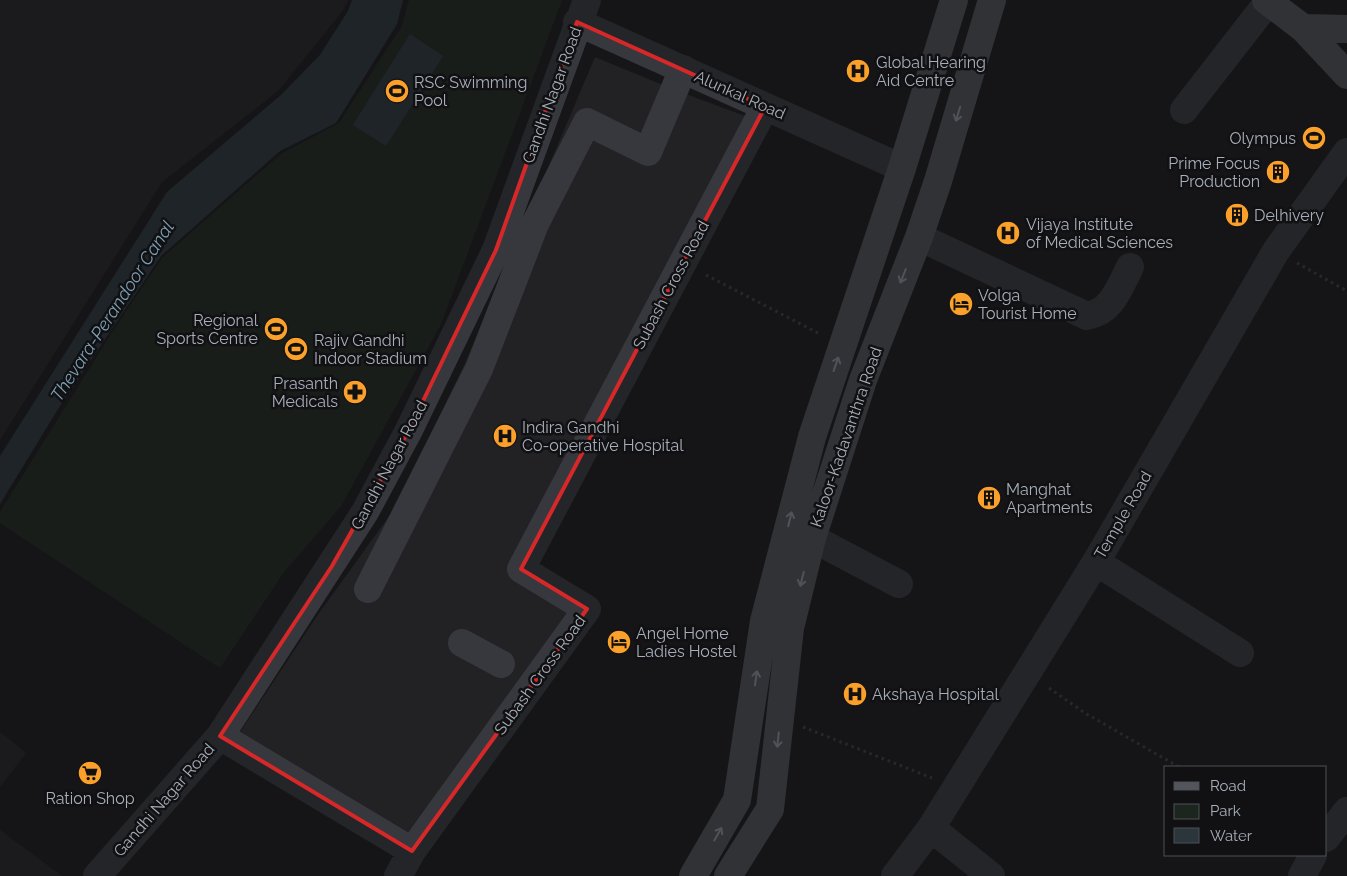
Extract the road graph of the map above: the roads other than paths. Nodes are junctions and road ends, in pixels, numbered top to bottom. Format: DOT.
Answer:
graph roads {
  1 [pos="954,0"];
  2 [pos="992,0"];
  3 [pos="1267,1"];
  4 [pos="582,11"];
  5 [pos="1303,28"];
  6 [pos="1347,29"];
  7 [pos="683,70"];
  8 [pos="1347,75"];
  9 [pos="765,107"];
  10 [pos="1184,110"];
  11 [pos="1347,152"];
  12 [pos="902,168"];
  13 [pos="938,181"];
  14 [pos="919,238"];
  15 [pos="1130,267"];
  16 [pos="812,538"];
  17 [pos="1096,562"];
  18 [pos="899,584"];
  19 [pos="368,589"];
  20 [pos="462,643"];
  21 [pos="1240,653"];
  22 [pos="502,664"];
  23 [pos="220,736"];
  24 [pos="1347,811"];
  25 [pos="931,828"];
  26 [pos="1327,837"];
  27 [pos="412,851"];
  28 [pos="1312,856"];
  29 [pos="97,876"];
  30 [pos="398,876"];
  31 [pos="693,876"];
  32 [pos="728,876"];
  33 [pos="895,876"];
  34 [pos="991,876"];
  35 [pos="1302,876"];
  1 -- 12 [label="main road, Kaloor-Kadavanthra Road"];
  2 -- 13 [label="main road, Kaloor-Kadavanthra Road, one-way"];
  3 -- 5 [label="main road"];
  3 -- 10 [label="street"];
  4 -- 7 [label="street, Alunkal Road"];
  4 -- 23 [label="street, Gandhi Nagar Road"];
  5 -- 6 [label="main road"];
  5 -- 8 [label="main road"];
  7 -- 9 [label="street, Alunkal Road"];
  7 -- 19 [label="street"];
  9 -- 12 [label="street, Alunkal Road"];
  9 -- 27 [label="street, Subash Cross Road"];
  11 -- 17 [label="street, Temple Road"];
  12 -- 13 [label="main road"];
  31 -- 12 [label="main road, Kaloor-Kadavanthra Road, one-way"];
  13 -- 14 [label="main road, Kaloor-Kadavanthra Road"];
  14 -- 15 [label="street"];
  14 -- 16 [label="main road, Kaloor-Kadavanthra Road, one-way"];
  16 -- 18 [label="street"];
  16 -- 32 [label="main road, Kaloor-Kadavanthra Road, one-way"];
  17 -- 21 [label="street"];
  17 -- 25 [label="street, Temple Road"];
  20 -- 22 [label="street"];
  23 -- 27 [label="street"];
  23 -- 29 [label="street, Gandhi Nagar Road"];
  24 -- 26 [label="street"];
  25 -- 33 [label="street, Temple Road"];
  25 -- 34 [label="street"];
  27 -- 30 [label="street"];
  28 -- 35 [label="street"];
}
